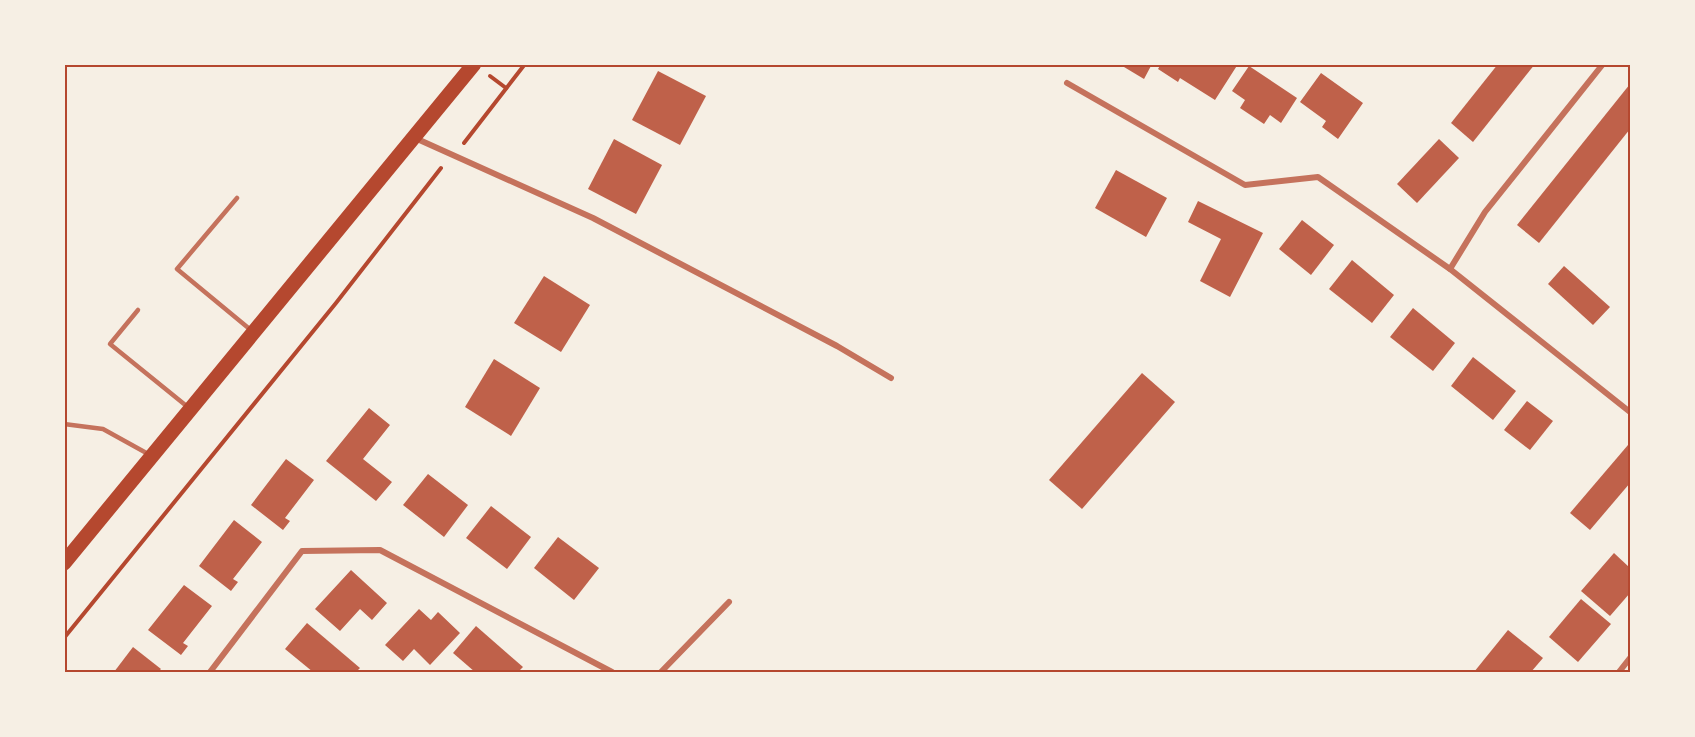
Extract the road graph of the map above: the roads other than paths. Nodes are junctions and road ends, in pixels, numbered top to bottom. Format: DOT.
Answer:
graph roads {
  1 [pos="474,64"];
  2 [pos="1603,64"];
  3 [pos="1067,83"];
  4 [pos="414,137"];
  5 [pos="237,198"];
  6 [pos="1450,269"];
  7 [pos="138,310"];
  8 [pos="254,333"];
  9 [pos="891,378"];
  10 [pos="191,410"];
  11 [pos="1630,412"];
  12 [pos="64,424"];
  13 [pos="152,457"];
  14 [pos="70,550"];
  15 [pos="64,563"];
  16 [pos="729,602"];
  17 [pos="1630,658"];
  18 [pos="210,672"];
  19 [pos="612,672"];
  20 [pos="661,672"];
  21 [pos="1620,672"];
  1 -- 4 [label="main road"];
  2 -- 6 [label="street"];
  3 -- 6 [label="street"];
  4 -- 8 [label="main road"];
  4 -- 9 [label="street"];
  5 -- 8 [label="lane"];
  6 -- 11 [label="street"];
  7 -- 10 [label="lane"];
  8 -- 10 [label="main road"];
  10 -- 13 [label="main road"];
  12 -- 13 [label="lane"];
  13 -- 14 [label="main road"];
  14 -- 15 [label="main road"];
  16 -- 20 [label="street"];
  17 -- 21 [label="street"];
  18 -- 19 [label="street"];
}
